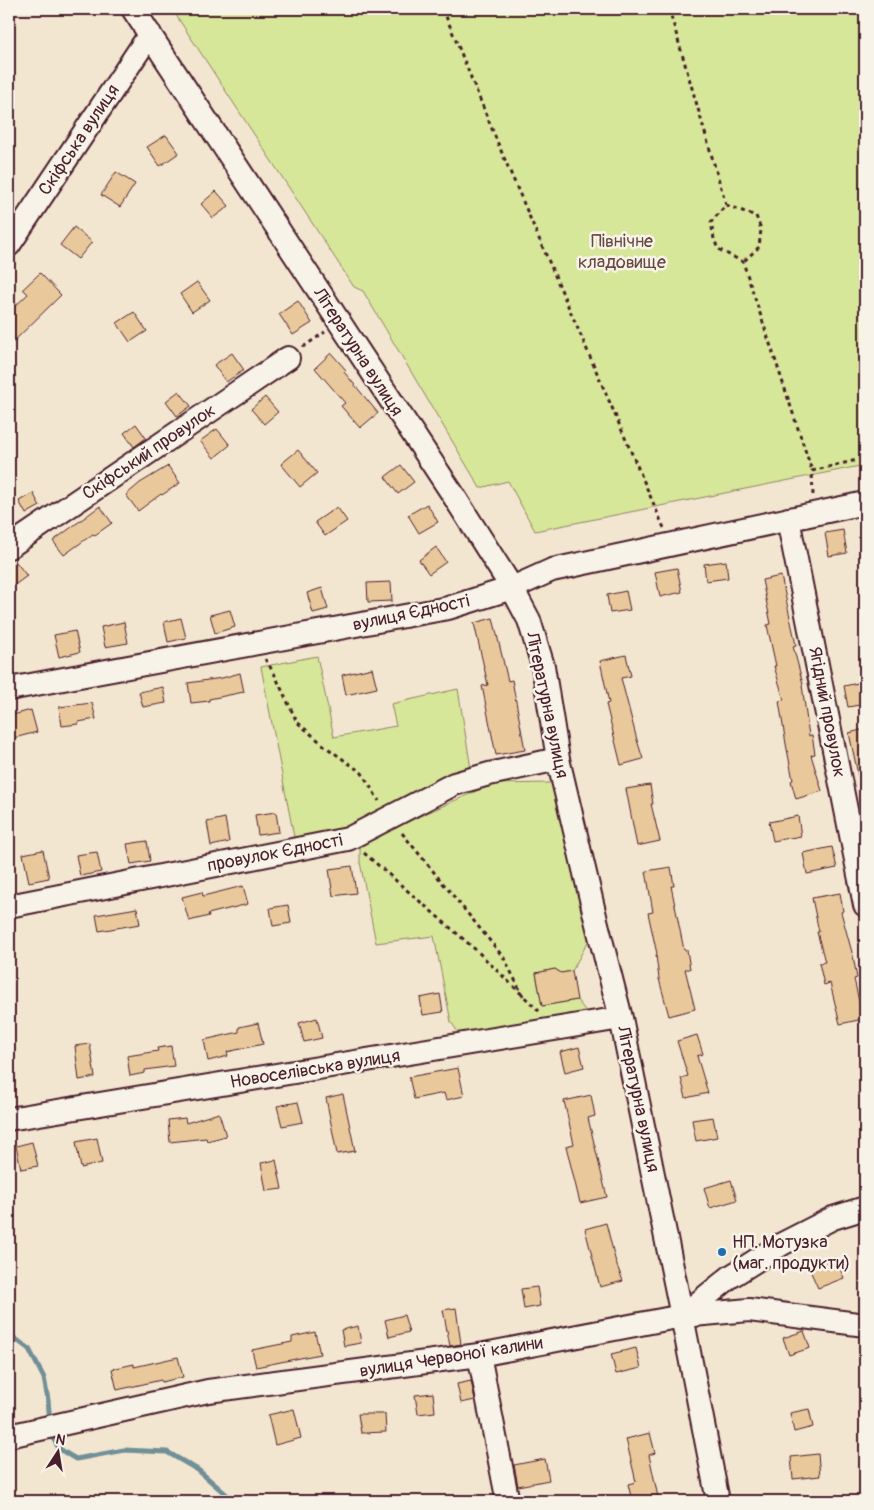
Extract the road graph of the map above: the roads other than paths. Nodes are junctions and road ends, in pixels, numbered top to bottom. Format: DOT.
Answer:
graph roads {
  1 [pos="134,9"];
  2 [pos="150,34"];
  3 [pos="9,245"];
  4 [pos="288,358"];
  5 [pos="865,502"];
  6 [pos="788,519"];
  7 [pos="9,547"];
  8 [pos="512,588"];
  9 [pos="9,689"];
  10 [pos="558,758"];
  11 [pos="865,905"];
  12 [pos="9,906"];
  13 [pos="621,1018"];
  14 [pos="9,1119"];
  15 [pos="865,1208"];
  16 [pos="682,1316"];
  17 [pos="865,1325"];
  18 [pos="479,1355"];
  19 [pos="9,1436"];
  20 [pos="506,1501"];
  21 [pos="718,1501"];
  1 -- 2 [label="street, Літературна вулиця"];
  2 -- 3 [label="street, Скіфська вулиця"];
  2 -- 8 [label="street, Літературна вулиця"];
  4 -- 7 [label="street, Скіфський провулок"];
  5 -- 6 [label="street, вулиця Єдності"];
  6 -- 8 [label="street, вулиця Єдності"];
  6 -- 11 [label="street, Ягідний провулок"];
  8 -- 9 [label="street, вулиця Єдності"];
  8 -- 10 [label="street, Літературна вулиця"];
  10 -- 12 [label="street, провулок Єдності"];
  10 -- 13 [label="street, Літературна вулиця"];
  13 -- 14 [label="street, Новоселівська вулиця"];
  13 -- 16 [label="street, Літературна вулиця"];
  15 -- 16 [label="street, вулиця Червоної калини"];
  16 -- 17 [label="street"];
  16 -- 18 [label="street, вулиця Червоної калини"];
  16 -- 21 [label="street, Літературна вулиця"];
  18 -- 19 [label="street, вулиця Червоної калини"];
  18 -- 20 [label="street"];
}
